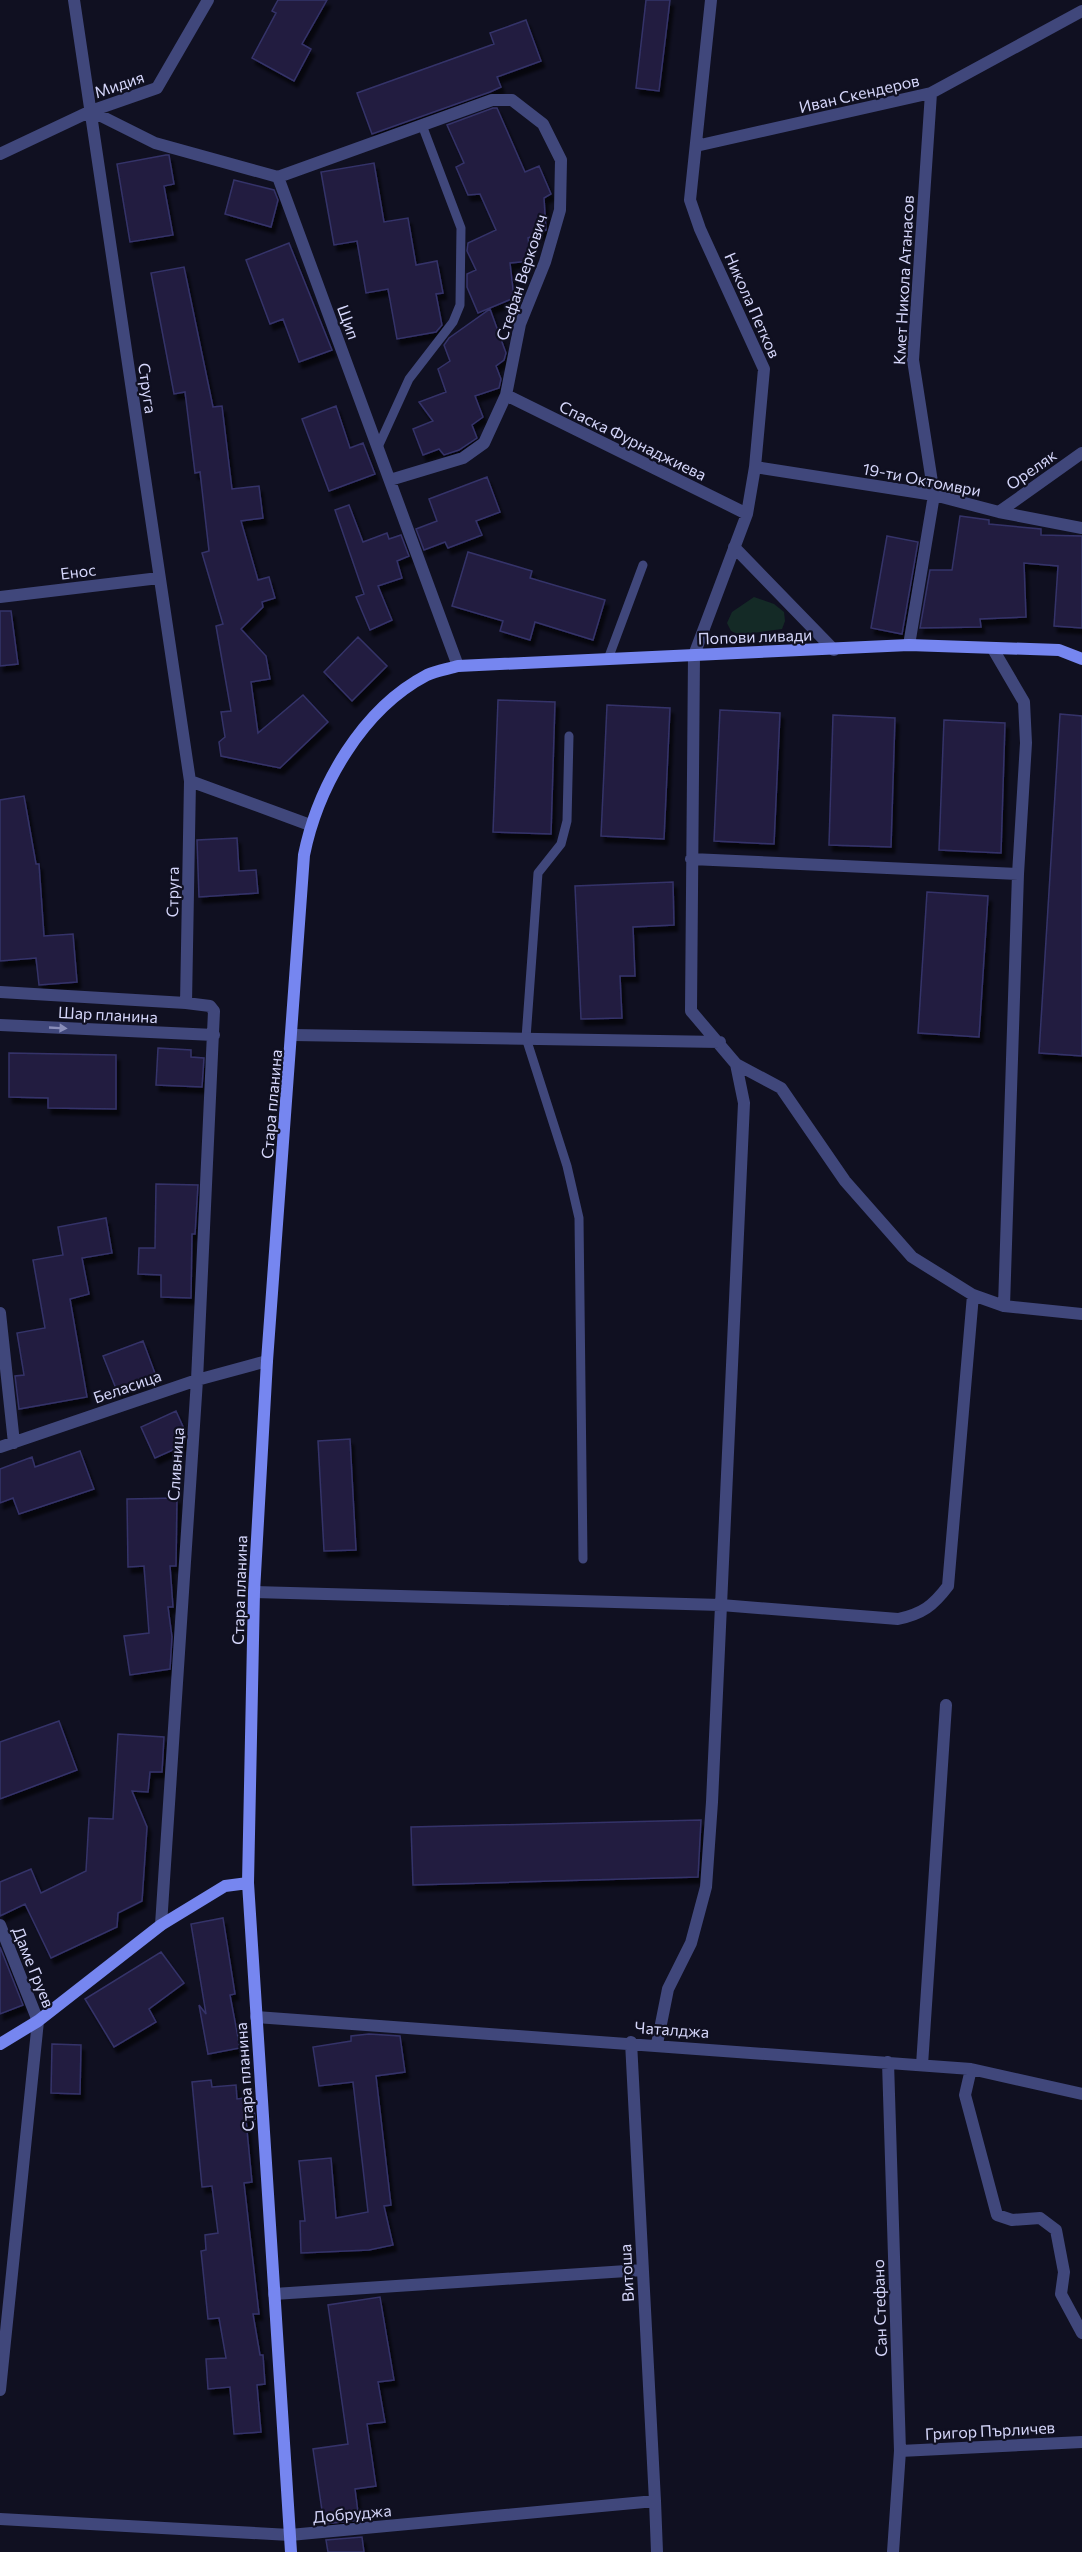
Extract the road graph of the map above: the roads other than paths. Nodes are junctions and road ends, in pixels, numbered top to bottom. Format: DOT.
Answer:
graph roads {
  1 [pos="74,0"];
  2 [pos="208,0"];
  3 [pos="711,0"];
  4 [pos="1082,11"];
  5 [pos="931,93"];
  6 [pos="91,111"];
  7 [pos="422,125"];
  8 [pos="696,146"];
  9 [pos="0,154"];
  10 [pos="278,177"];
  11 [pos="506,395"];
  12 [pos="378,447"];
  13 [pos="1082,453"];
  14 [pos="755,467"];
  15 [pos="390,480"];
  16 [pos="934,495"];
  17 [pos="999,512"];
  18 [pos="747,514"];
  19 [pos="1082,528"];
  20 [pos="734,547"];
  21 [pos="643,565"];
  22 [pos="159,578"];
  23 [pos="0,597"];
  24 [pos="909,645"];
  25 [pos="993,649"];
  26 [pos="834,650"];
  27 [pos="694,655"];
  28 [pos="608,659"];
  29 [pos="1082,659"];
  30 [pos="458,666"];
  31 [pos="428,675"];
  32 [pos="568,736"];
  33 [pos="190,781"];
  34 [pos="310,825"];
  35 [pos="691,858"];
  36 [pos="1018,874"];
  37 [pos="0,993"];
  38 [pos="186,1004"];
  39 [pos="210,1006"];
  40 [pos="0,1025"];
  41 [pos="214,1035"];
  42 [pos="293,1035"];
  43 [pos="526,1038"];
  44 [pos="720,1042"];
  45 [pos="736,1064"];
  46 [pos="973,1295"];
  47 [pos="1004,1306"];
  48 [pos="0,1313"];
  49 [pos="1082,1314"];
  50 [pos="267,1361"];
  51 [pos="197,1380"];
  52 [pos="14,1443"];
  53 [pos="0,1448"];
  54 [pos="583,1558"];
  55 [pos="254,1592"];
  56 [pos="721,1605"];
  57 [pos="946,1705"];
  58 [pos="248,1883"];
  59 [pos="0,1925"];
  60 [pos="160,1925"];
  61 [pos="256,2017"];
  62 [pos="38,2021"];
  63 [pos="631,2042"];
  64 [pos="0,2044"];
  65 [pos="657,2044"];
  66 [pos="888,2062"];
  67 [pos="922,2065"];
  68 [pos="971,2069"];
  69 [pos="1082,2094"];
  70 [pos="642,2270"];
  71 [pos="274,2294"];
  72 [pos="1082,2333"];
  73 [pos="0,2390"];
  74 [pos="1082,2442"];
  75 [pos="900,2451"];
  76 [pos="655,2501"];
  77 [pos="0,2519"];
  78 [pos="290,2535"];
  79 [pos="291,2552"];
  80 [pos="657,2552"];
  81 [pos="893,2552"];
  1 -- 6 [label="street, Струга"];
  2 -- 6 [label="street, Мидия"];
  3 -- 8 [label="street, Никола Петков"];
  4 -- 5 [label="street, Иван Скендеров"];
  5 -- 8 [label="street, Иван Скендеров"];
  5 -- 16 [label="street, Кмет Никола Атанасов"];
  6 -- 9 [label="street, Мидия"];
  6 -- 10 [label="street"];
  6 -- 22 [label="street, Струга"];
  7 -- 10 [label="street, Стефан Веркович"];
  7 -- 11 [label="street, Стефан Веркович"];
  7 -- 12 [label="lane"];
  8 -- 14 [label="street, Никола Петков"];
  10 -- 12 [label="street, Щип"];
  11 -- 15 [label="street, Стефан Веркович"];
  11 -- 18 [label="street, Спаска Фурнаджиева"];
  12 -- 15 [label="street, Щип"];
  13 -- 17 [label="street, Ореляк"];
  14 -- 16 [label="street, 19-ти Октомври"];
  14 -- 18 [label="street, Никола Петков"];
  15 -- 30 [label="street, Щип"];
  16 -- 17 [label="street, 19-ти Октомври"];
  16 -- 24 [label="street, Кмет Никола Атанасов"];
  17 -- 19 [label="street, 19-ти Октомври"];
  18 -- 20 [label="street, Никола Петков"];
  20 -- 26 [label="street"];
  20 -- 27 [label="street, Никола Петков"];
  21 -- 28 [label="lane"];
  22 -- 23 [label="street, Енос"];
  22 -- 33 [label="street, Струга"];
  24 -- 25 [label="street, Попови ливади"];
  24 -- 26 [label="street, Попови ливади"];
  25 -- 29 [label="street, Попови ливади"];
  25 -- 36 [label="street"];
  26 -- 27 [label="street, Попови ливади"];
  27 -- 28 [label="street, Попови ливади"];
  27 -- 35 [label="street, Никола Петков"];
  28 -- 30 [label="street, Попови ливади"];
  30 -- 31 [label="street, Попови ливади"];
  31 -- 34 [label="street, Стара планина"];
  32 -- 43 [label="lane"];
  33 -- 34 [label="street"];
  33 -- 38 [label="street, Струга"];
  34 -- 42 [label="street, Стара планина"];
  35 -- 36 [label="street"];
  35 -- 44 [label="street, Никола Петков"];
  36 -- 47 [label="street"];
  37 -- 38 [label="street, Шар планина"];
  38 -- 39 [label="street, Шар планина"];
  39 -- 41 [label="street, Сливница"];
  40 -- 41 [label="street, Шар планина, one-way"];
  41 -- 51 [label="street, Сливница"];
  42 -- 43 [label="street"];
  42 -- 50 [label="street, Стара планина"];
  43 -- 44 [label="street"];
  43 -- 54 [label="lane"];
  44 -- 45 [label="street, Никола Петков"];
  45 -- 46 [label="street"];
  45 -- 56 [label="street"];
  46 -- 47 [label="street"];
  46 -- 56 [label="street"];
  47 -- 49 [label="street"];
  48 -- 52 [label="street"];
  50 -- 51 [label="street, Беласица"];
  50 -- 55 [label="street, Стара планина"];
  51 -- 52 [label="street, Беласица"];
  51 -- 60 [label="street, Сливница"];
  52 -- 53 [label="street, Беласица"];
  55 -- 56 [label="street"];
  55 -- 58 [label="street, Стара планина"];
  56 -- 65 [label="street"];
  57 -- 67 [label="street"];
  58 -- 60 [label="street"];
  58 -- 61 [label="street, Стара планина"];
  59 -- 62 [label="street, Даме Груев"];
  60 -- 62 [label="street"];
  61 -- 63 [label="street, Чаталджа"];
  61 -- 71 [label="street, Стара планина"];
  62 -- 64 [label="street"];
  62 -- 73 [label="street"];
  63 -- 65 [label="street, Чаталджа"];
  63 -- 70 [label="street, Витоша"];
  65 -- 66 [label="street, Чаталджа"];
  66 -- 67 [label="street, Чаталджа"];
  66 -- 75 [label="street, Сан Стефано"];
  67 -- 68 [label="street, Чаталджа"];
  68 -- 69 [label="street, Чаталджа"];
  68 -- 72 [label="street"];
  70 -- 71 [label="street"];
  70 -- 76 [label="street, Витоша"];
  71 -- 78 [label="street, Стара планина"];
  74 -- 75 [label="street, Григор Пърличев"];
  75 -- 81 [label="street, Сан Стефано"];
  76 -- 78 [label="street, Добруджа"];
  76 -- 80 [label="street"];
  77 -- 78 [label="street, Добруджа"];
  78 -- 79 [label="street, Стара планина"];
}
